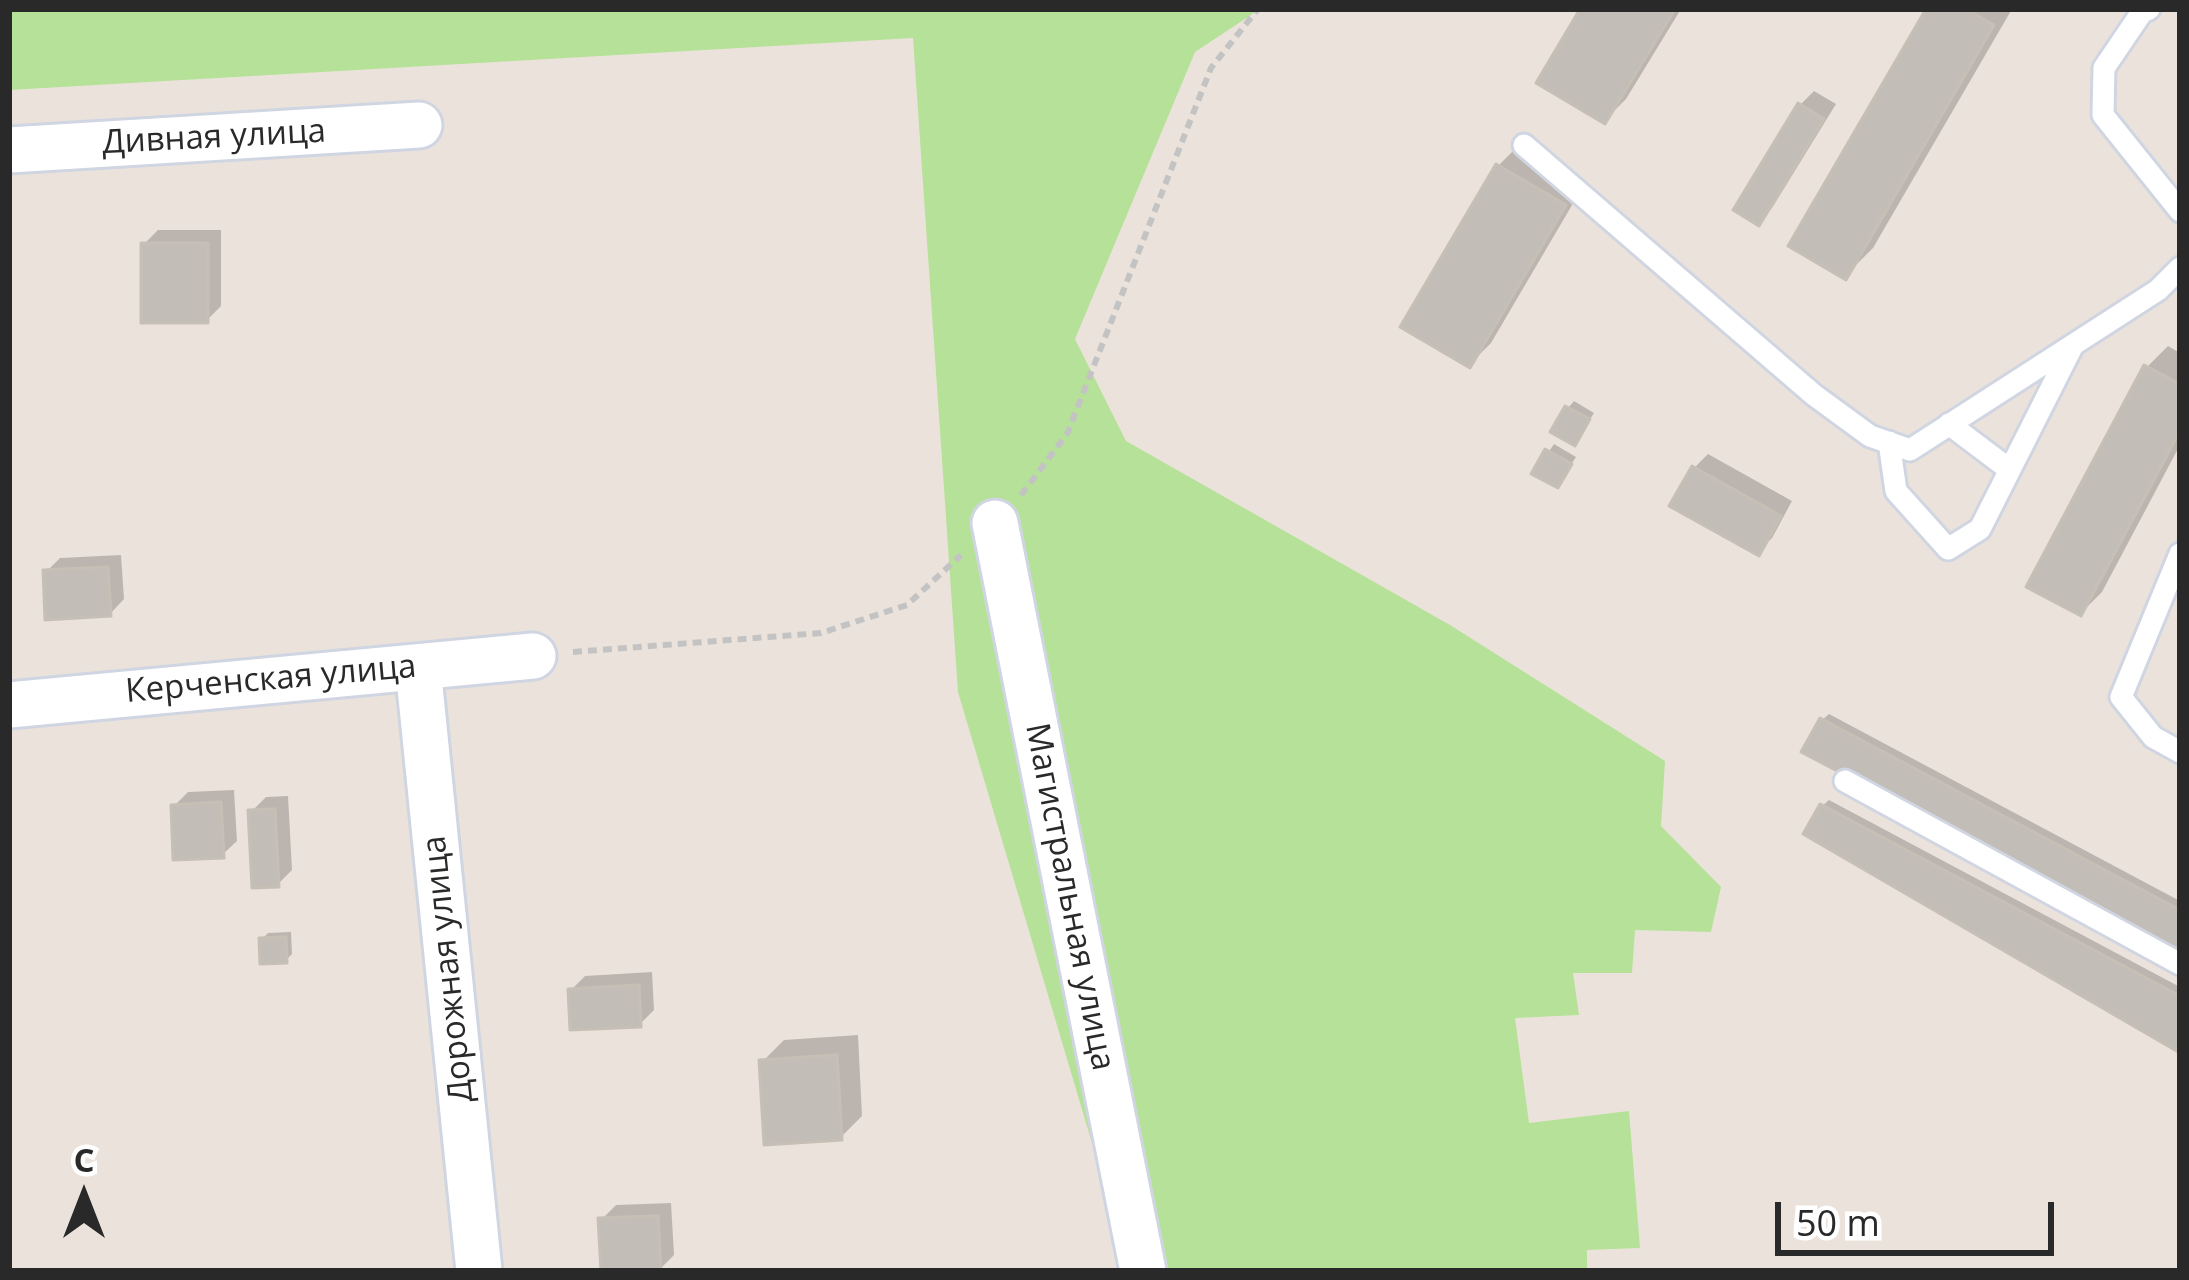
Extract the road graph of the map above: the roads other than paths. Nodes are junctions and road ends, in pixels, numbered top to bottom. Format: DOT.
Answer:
graph roads {
  1 [pos="2149,9"];
  2 [pos="419,125"];
  3 [pos="1524,145"];
  4 [pos="9,150"];
  5 [pos="2180,211"];
  6 [pos="2180,268"];
  7 [pos="2169,291"];
  8 [pos="2074,344"];
  9 [pos="1949,424"];
  10 [pos="1889,442"];
  11 [pos="2010,470"];
  12 [pos="995,523"];
  13 [pos="2180,554"];
  14 [pos="533,656"];
  15 [pos="418,667"];
  16 [pos="9,705"];
  17 [pos="2180,752"];
  18 [pos="1845,781"];
  19 [pos="2180,964"];
  20 [pos="479,1271"];
  21 [pos="1143,1271"];
  1 -- 5 [label="lane"];
  2 -- 4 [label="street, Дивная улица"];
  3 -- 10 [label="lane"];
  6 -- 7 [label="lane"];
  7 -- 8 [label="lane"];
  8 -- 9 [label="lane"];
  8 -- 11 [label="lane"];
  9 -- 10 [label="lane"];
  9 -- 11 [label="lane"];
  10 -- 11 [label="lane"];
  12 -- 21 [label="street, Магистральная улица"];
  13 -- 17 [label="lane"];
  14 -- 15 [label="street, Керченская улица"];
  15 -- 16 [label="street, Керченская улица"];
  15 -- 20 [label="street, Дорожная улица"];
  18 -- 19 [label="lane"];
}
